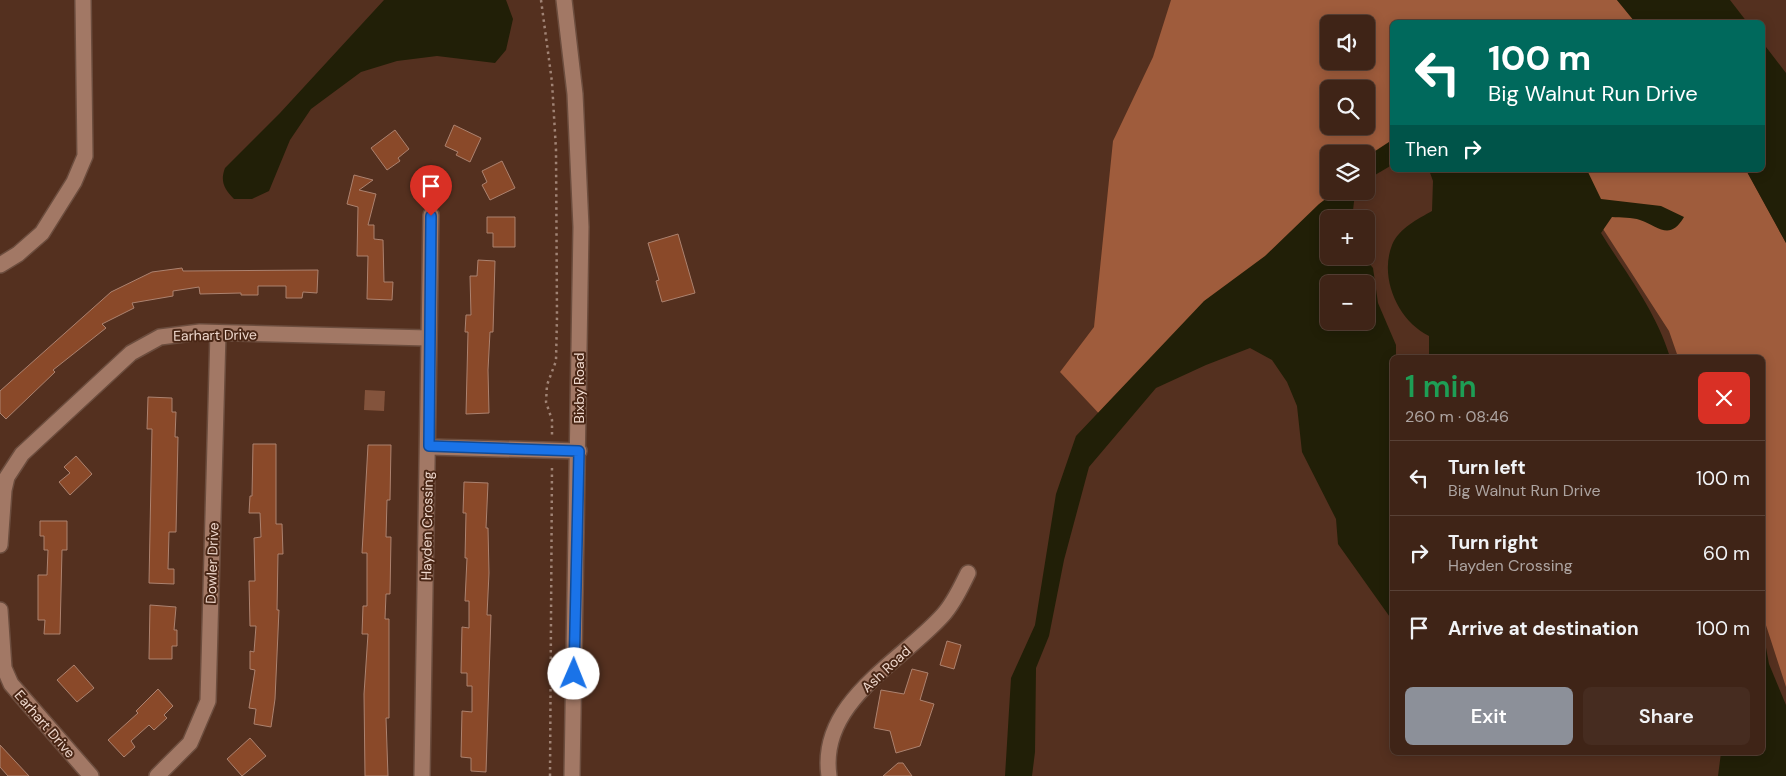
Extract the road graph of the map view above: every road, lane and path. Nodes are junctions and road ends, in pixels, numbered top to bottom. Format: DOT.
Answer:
graph roads {
  1 [pos="83,0"];
  2 [pos="541,0"];
  3 [pos="564,0"];
  4 [pos="431,216"];
  5 [pos="0,265"];
  6 [pos="218,333"];
  7 [pos="428,338"];
  8 [pos="429,446"];
  9 [pos="552,450"];
  10 [pos="579,451"];
  11 [pos="0,545"];
  12 [pos="968,573"];
  13 [pos="0,610"];
  14 [pos="91,776"];
  15 [pos="157,776"];
  16 [pos="422,776"];
  17 [pos="550,776"];
  18 [pos="572,776"];
  19 [pos="829,776"];
  1 -- 5 [label="street"];
  2 -- 9 [label="path"];
  3 -- 10 [label="street, Bixby Road"];
  4 -- 7 [label="street, Hayden Crossing"];
  6 -- 7 [label="street, Earhart Drive"];
  6 -- 11 [label="street, Earhart Drive"];
  6 -- 15 [label="street, Dowler Drive"];
  7 -- 8 [label="street, Hayden Crossing"];
  8 -- 9 [label="street"];
  8 -- 16 [label="street, Hayden Crossing"];
  9 -- 10 [label="street"];
  9 -- 17 [label="path"];
  10 -- 18 [label="street, Bixby Road"];
  12 -- 19 [label="street, Ash Road"];
  13 -- 14 [label="street, Earhart Drive"];
}
